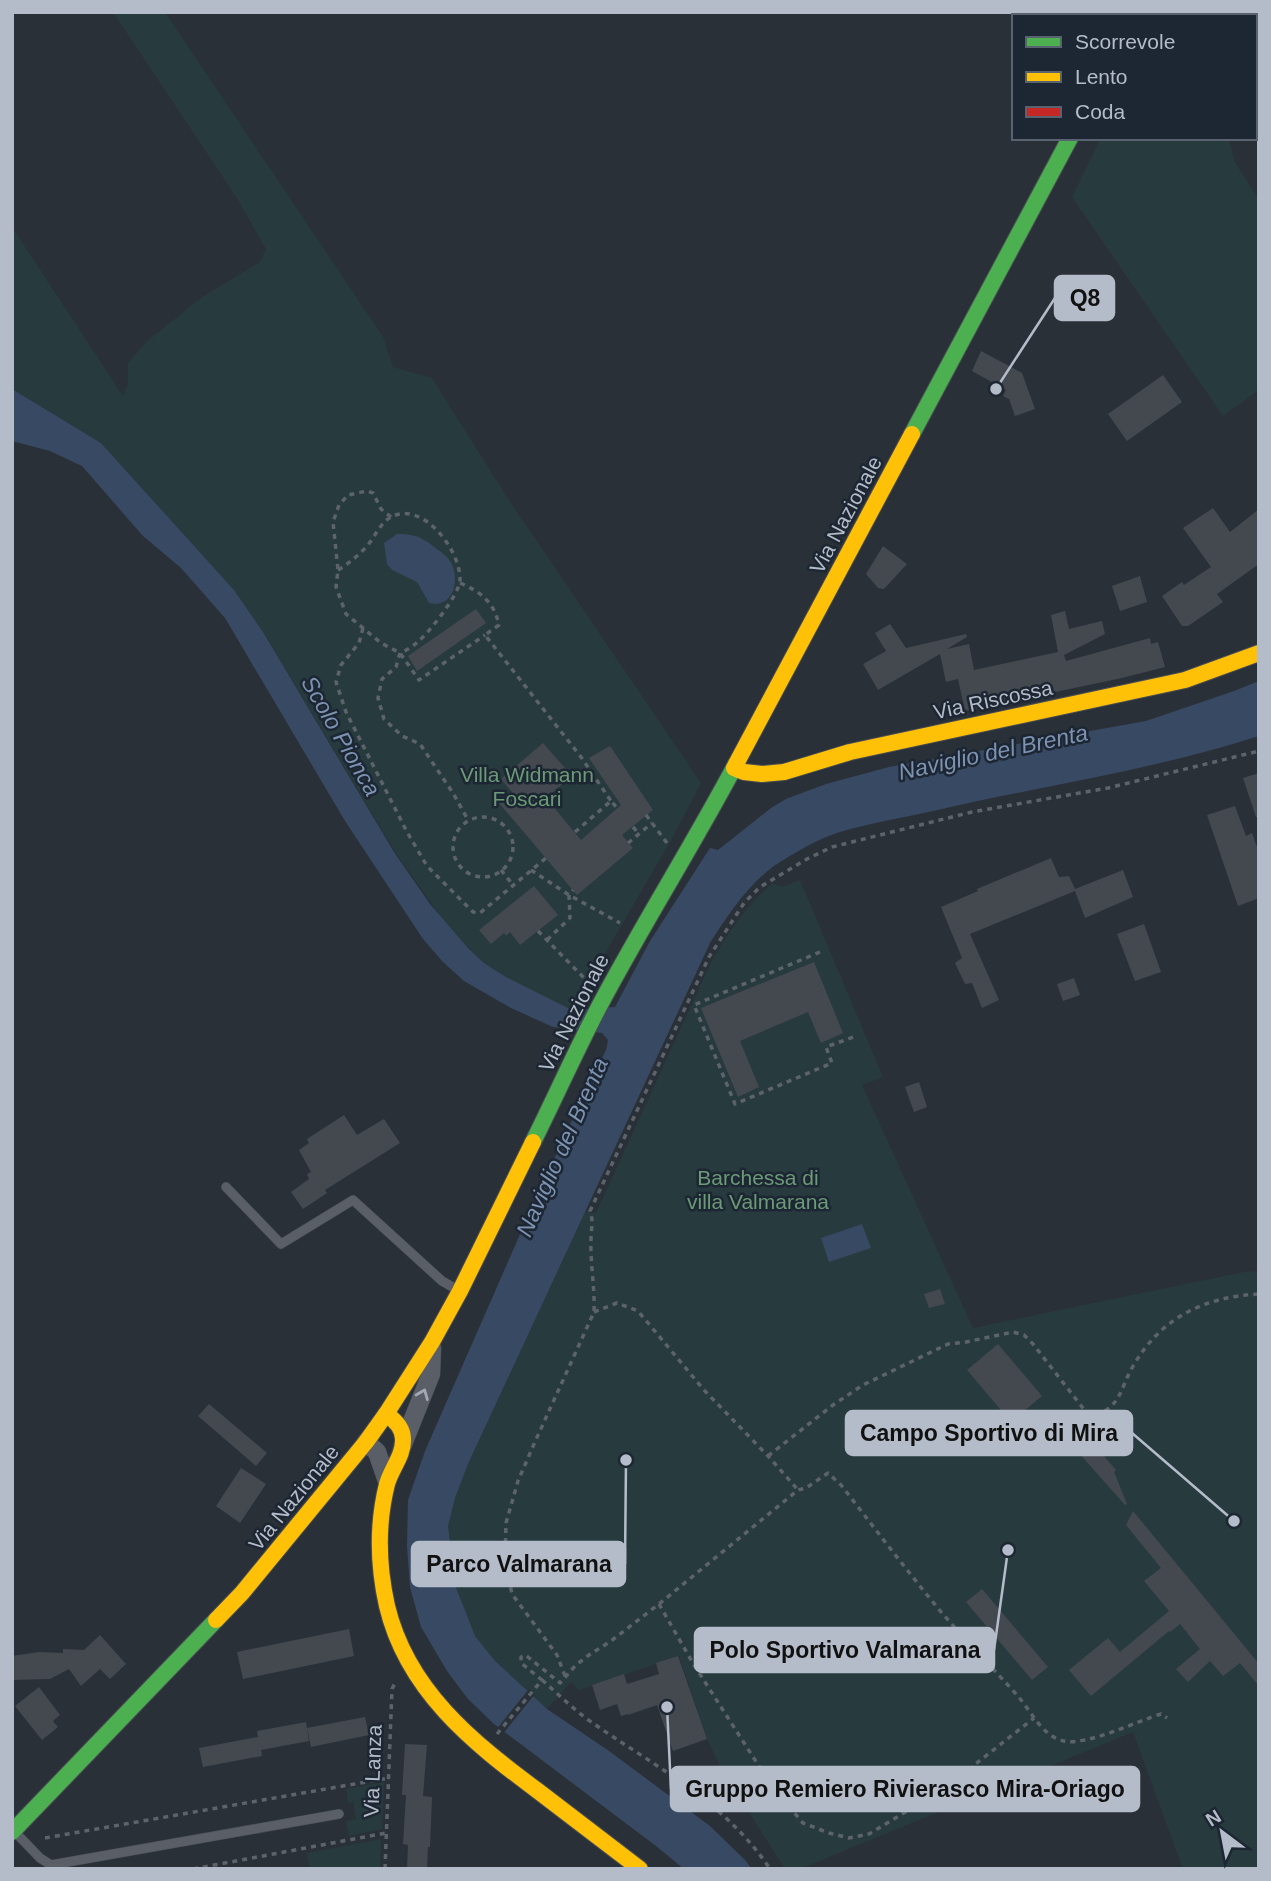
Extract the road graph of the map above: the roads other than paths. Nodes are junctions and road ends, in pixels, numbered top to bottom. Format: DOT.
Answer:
graph roads {
  1 [pos="1069,140"];
  2 [pos="1259,653"];
  3 [pos="734,768"];
  4 [pos="226,1187"];
  5 [pos="460,1291"];
  6 [pos="432,1342"];
  7 [pos="386,1414"];
  8 [pos="366,1442"];
  9 [pos="403,1444"];
  10 [pos="387,1481"];
  11 [pos="339,1814"];
  12 [pos="13,1831"];
  13 [pos="640,1869"];
  1 -- 3 [label="main road, Via Nazionale"];
  2 -- 3 [label="main road, Via Riscossa"];
  3 -- 5 [label="main road, Via Nazionale"];
  4 -- 5 [label="lane"];
  5 -- 6 [label="main road, Via Nazionale"];
  6 -- 7 [label="main road, Via Nazionale"];
  9 -- 6 [label="street, one-way"];
  7 -- 8 [label="main road, Via Nazionale"];
  7 -- 9 [label="main road"];
  8 -- 10 [label="street"];
  8 -- 12 [label="main road, Via Nazionale"];
  9 -- 10 [label="main road"];
  10 -- 13 [label="main road"];
  11 -- 12 [label="lane"];
}
